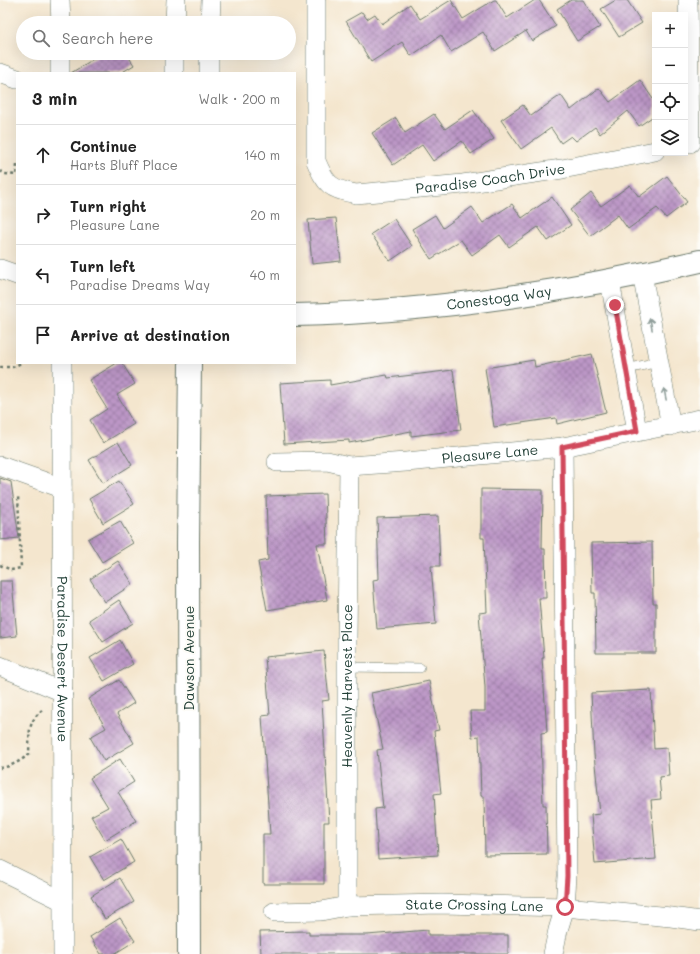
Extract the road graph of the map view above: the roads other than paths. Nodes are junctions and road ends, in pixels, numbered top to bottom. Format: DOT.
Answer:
graph roads {
  1 [pos="60,0"];
  2 [pos="176,0"];
  3 [pos="210,0"];
  4 [pos="316,0"];
  5 [pos="688,0"];
  6 [pos="61,16"];
  7 [pos="175,16"];
  8 [pos="210,16"];
  9 [pos="60,60"];
  10 [pos="174,60"];
  11 [pos="209,60"];
  12 [pos="60,72"];
  13 [pos="174,72"];
  14 [pos="209,72"];
  15 [pos="0,73"];
  16 [pos="16,79"];
  17 [pos="692,143"];
  18 [pos="652,152"];
  19 [pos="700,261"];
  20 [pos="0,269"];
  21 [pos="642,274"];
  22 [pos="16,275"];
  23 [pos="610,281"];
  24 [pos="296,315"];
  25 [pos="659,362"];
  26 [pos="62,364"];
  27 [pos="190,364"];
  28 [pos="626,369"];
  29 [pos="700,419"];
  30 [pos="671,426"];
  31 [pos="637,431"];
  32 [pos="562,447"];
  33 [pos="277,462"];
  34 [pos="0,466"];
  35 [pos="349,466"];
  36 [pos="62,488"];
  37 [pos="0,666"];
  38 [pos="347,667"];
  39 [pos="420,668"];
  40 [pos="63,692"];
  41 [pos="0,870"];
  42 [pos="63,900"];
  43 [pos="347,906"];
  44 [pos="565,907"];
  45 [pos="274,912"];
  46 [pos="700,921"];
  47 [pos="63,954"];
  48 [pos="189,954"];
  49 [pos="553,954"];
  1 -- 6 [label="street"];
  2 -- 7 [label="street"];
  3 -- 8 [label="street"];
  4 -- 18 [label="street, Paradise Coach Drive"];
  5 -- 17 [label="street"];
  9 -- 12 [label="street"];
  10 -- 13 [label="street"];
  11 -- 14 [label="street"];
  15 -- 16 [label="street"];
  19 -- 21 [label="street, Conestoga Way"];
  20 -- 22 [label="street"];
  21 -- 23 [label="street, Conestoga Way"];
  25 -- 21 [label="street, one-way"];
  23 -- 24 [label="street, Conestoga Way"];
  23 -- 28 [label="street"];
  25 -- 28 [label="lane"];
  30 -- 25 [label="street, one-way"];
  26 -- 36 [label="street, Paradise Desert Avenue"];
  27 -- 48 [label="street, Dawson Avenue"];
  28 -- 31 [label="street"];
  29 -- 30 [label="street, Pleasure Lane"];
  30 -- 31 [label="street, Pleasure Lane"];
  31 -- 32 [label="street, Pleasure Lane"];
  32 -- 35 [label="street, Pleasure Lane"];
  32 -- 44 [label="street"];
  33 -- 35 [label="street, Pleasure Lane"];
  34 -- 36 [label="street"];
  35 -- 38 [label="street, Heavenly Harvest Place"];
  36 -- 40 [label="street, Paradise Desert Avenue"];
  37 -- 40 [label="street"];
  38 -- 39 [label="lane"];
  38 -- 43 [label="street, Heavenly Harvest Place"];
  40 -- 42 [label="street, Paradise Desert Avenue"];
  41 -- 42 [label="street"];
  42 -- 47 [label="street, Paradise Desert Avenue"];
  43 -- 44 [label="street, State Crossing Lane"];
  43 -- 45 [label="street, State Crossing Lane"];
  44 -- 46 [label="street, State Crossing Lane"];
  44 -- 49 [label="street"];
}
